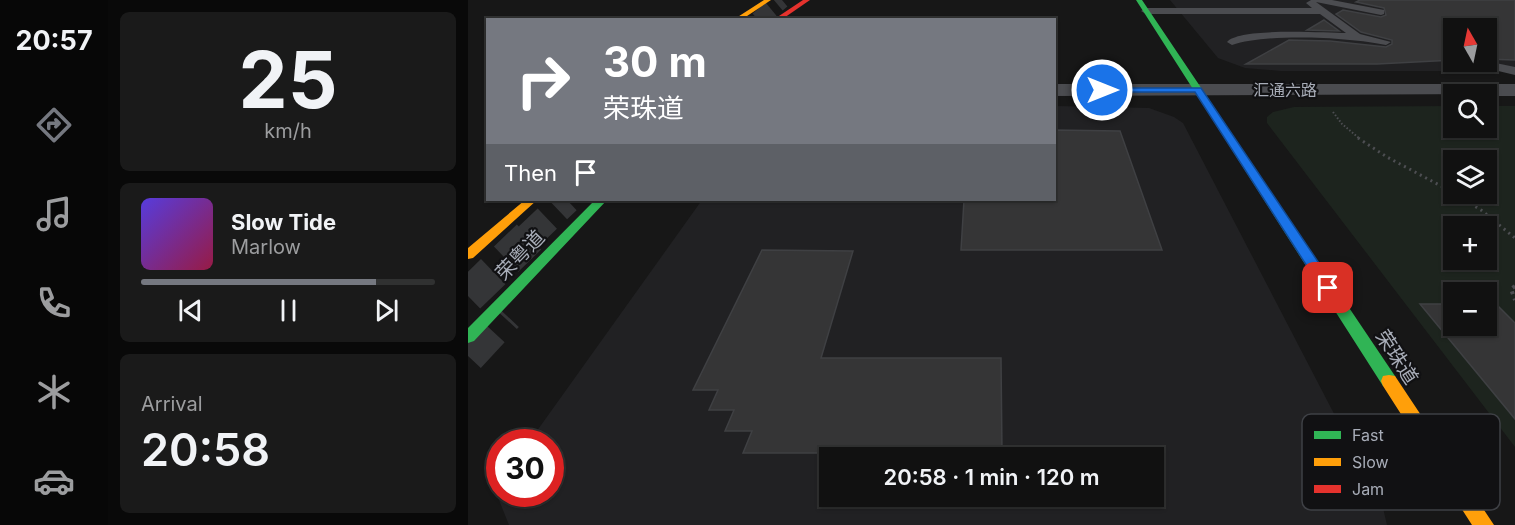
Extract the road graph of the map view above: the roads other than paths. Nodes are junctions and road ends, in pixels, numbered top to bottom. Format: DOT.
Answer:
graph roads {
  1 [pos="768,0"];
  2 [pos="807,0"];
  3 [pos="1194,0"];
  4 [pos="1306,0"];
  5 [pos="1318,0"];
  6 [pos="1143,6"];
  7 [pos="1204,11"];
  8 [pos="1322,11"];
  9 [pos="1381,12"];
  10 [pos="739,18"];
  11 [pos="779,18"];
  12 [pos="1357,36"];
  13 [pos="1232,42"];
  14 [pos="1386,42"];
  15 [pos="1500,60"];
  16 [pos="1497,66"];
  17 [pos="1515,69"];
  18 [pos="1056,90"];
  19 [pos="1198,90"];
  20 [pos="1515,90"];
  21 [pos="530,201"];
  22 [pos="600,201"];
  23 [pos="468,255"];
  24 [pos="468,337"];
  25 [pos="1411,414"];
  26 [pos="1474,510"];
  27 [pos="1484,525"];
  1 -- 10 [label="street"];
  2 -- 11 [label="street"];
  3 -- 7 [label="lane"];
  4 -- 8 [label="lane"];
  5 -- 9 [label="lane"];
  6 -- 7 [label="lane"];
  6 -- 19 [label="street, 荣珠道"];
  7 -- 8 [label="lane"];
  8 -- 12 [label="lane"];
  12 -- 13 [label="lane"];
  12 -- 14 [label="lane"];
  15 -- 17 [label="lane"];
  16 -- 17 [label="lane"];
  18 -- 19 [label="street, 汇通六路"];
  19 -- 20 [label="street, 汇通六路"];
  19 -- 25 [label="street, 荣珠道"];
  21 -- 23 [label="street, 荣粤道"];
  22 -- 24 [label="street, 荣粤道"];
  26 -- 27 [label="street, 荣珠道"];
}
